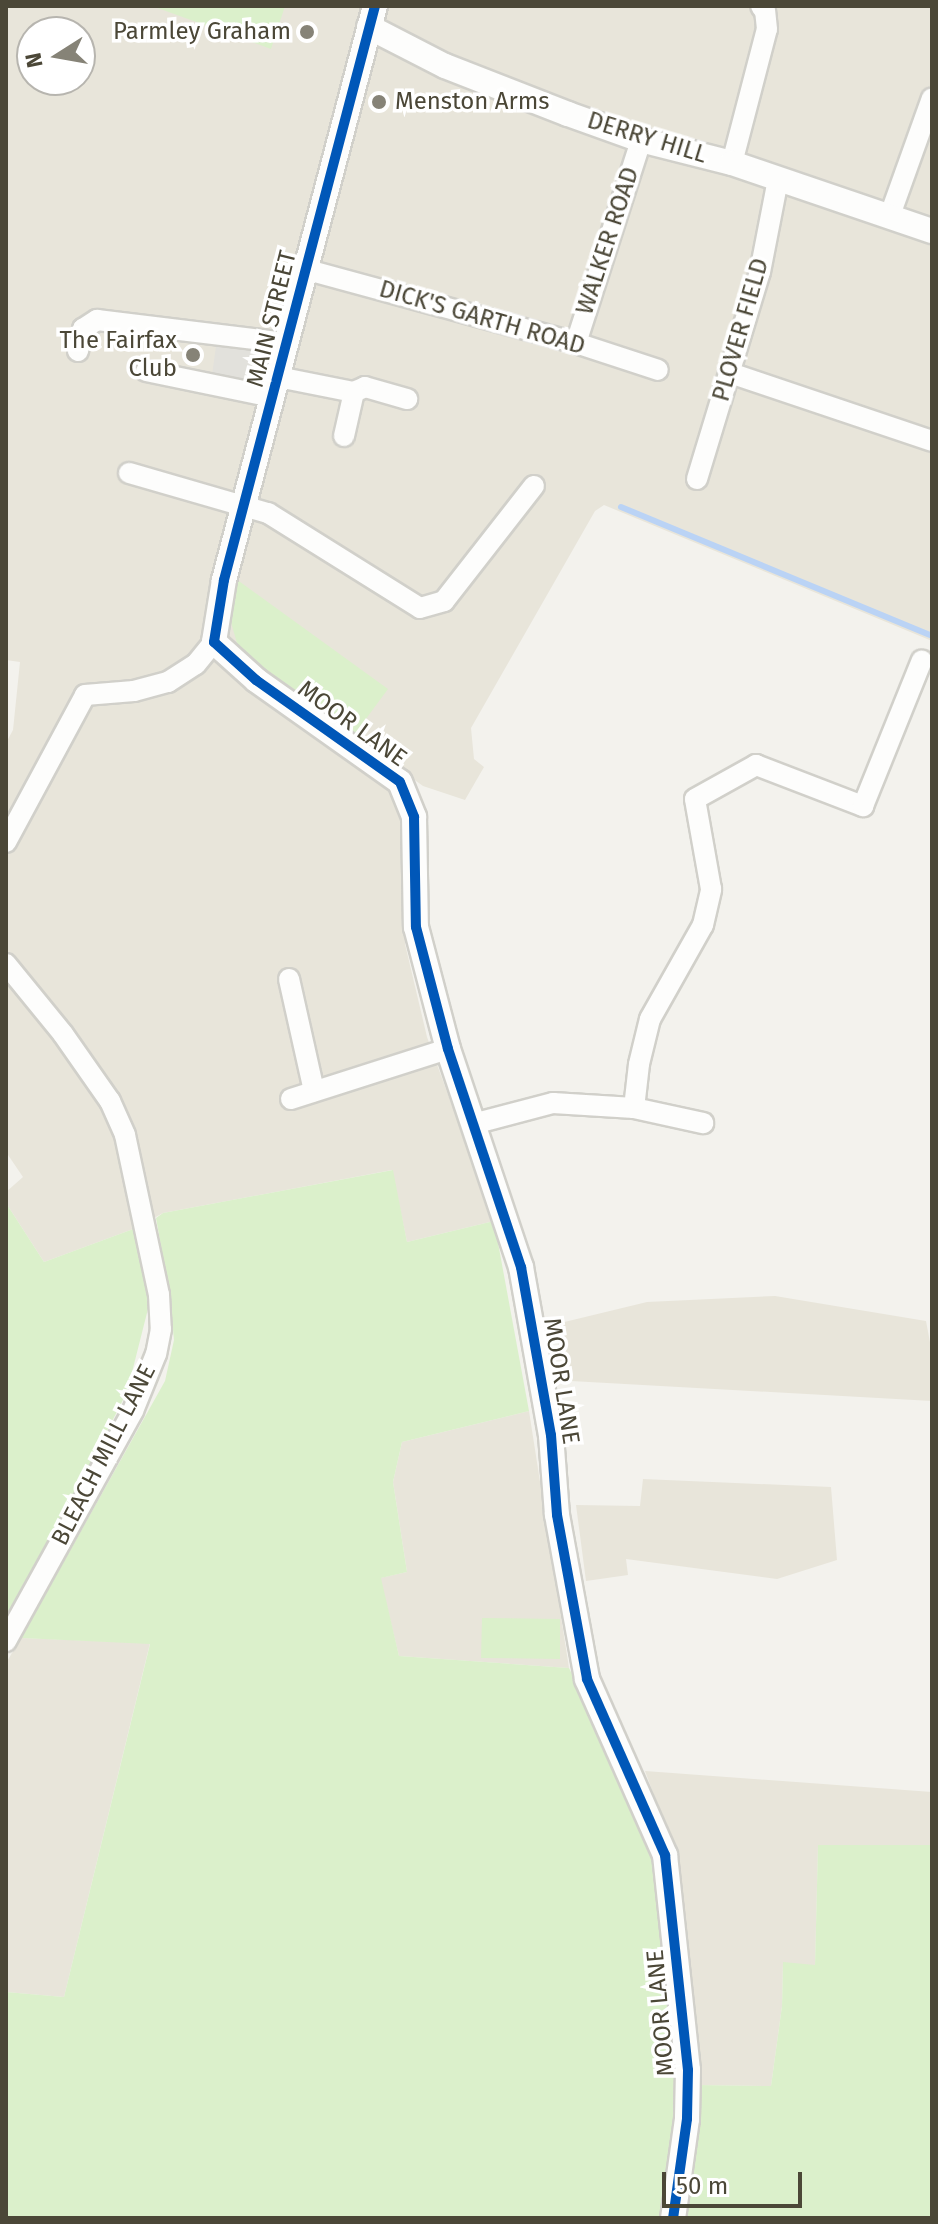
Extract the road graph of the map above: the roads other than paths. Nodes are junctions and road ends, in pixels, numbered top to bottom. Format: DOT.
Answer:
graph roads {
  1 [pos="761,6"];
  2 [pos="372,16"];
  3 [pos="932,98"];
  4 [pos="641,140"];
  5 [pos="732,163"];
  6 [pos="778,179"];
  7 [pos="889,218"];
  8 [pos="932,231"];
  9 [pos="304,269"];
  10 [pos="286,343"];
  11 [pos="576,343"];
  12 [pos="78,351"];
  13 [pos="658,370"];
  14 [pos="146,371"];
  15 [pos="730,373"];
  16 [pos="276,387"];
  17 [pos="354,392"];
  18 [pos="407,399"];
  19 [pos="344,436"];
  20 [pos="932,441"];
  21 [pos="129,473"];
  22 [pos="697,479"];
  23 [pos="534,486"];
  24 [pos="244,504"];
  25 [pos="214,642"];
  26 [pos="922,660"];
  27 [pos="6,842"];
  28 [pos="6,964"];
  29 [pos="289,979"];
  30 [pos="448,1049"];
  31 [pos="314,1091"];
  32 [pos="291,1099"];
  33 [pos="634,1108"];
  34 [pos="703,1123"];
  35 [pos="473,1124"];
  36 [pos="6,1641"];
  37 [pos="673,2218"];
  1 -- 5 [label="street"];
  2 -- 4 [label="street, DERRY HILL"];
  2 -- 9 [label="street, MAIN STREET"];
  3 -- 7 [label="street"];
  4 -- 5 [label="street, DERRY HILL"];
  4 -- 11 [label="street, WALKER ROAD"];
  5 -- 6 [label="street, DERRY HILL"];
  6 -- 7 [label="street, DERRY HILL"];
  6 -- 15 [label="street, PLOVER FIELD"];
  7 -- 8 [label="street, DERRY HILL"];
  9 -- 10 [label="street, MAIN STREET"];
  9 -- 11 [label="street, DICK'S GARTH ROAD"];
  10 -- 12 [label="street"];
  10 -- 16 [label="street, MAIN STREET"];
  11 -- 13 [label="street, DICK'S GARTH ROAD"];
  14 -- 16 [label="street"];
  15 -- 20 [label="street"];
  15 -- 22 [label="street, PLOVER FIELD"];
  16 -- 17 [label="street"];
  16 -- 24 [label="street, MAIN STREET"];
  17 -- 18 [label="street"];
  17 -- 19 [label="street"];
  21 -- 24 [label="street"];
  23 -- 24 [label="street"];
  24 -- 25 [label="street, MAIN STREET"];
  25 -- 27 [label="street"];
  25 -- 30 [label="street, MOOR LANE"];
  26 -- 33 [label="street"];
  28 -- 36 [label="street, BLEACH MILL LANE"];
  29 -- 31 [label="street"];
  30 -- 31 [label="street"];
  30 -- 35 [label="street, MOOR LANE"];
  31 -- 32 [label="street"];
  33 -- 34 [label="street"];
  33 -- 35 [label="street"];
  35 -- 37 [label="street, MOOR LANE"];
}
